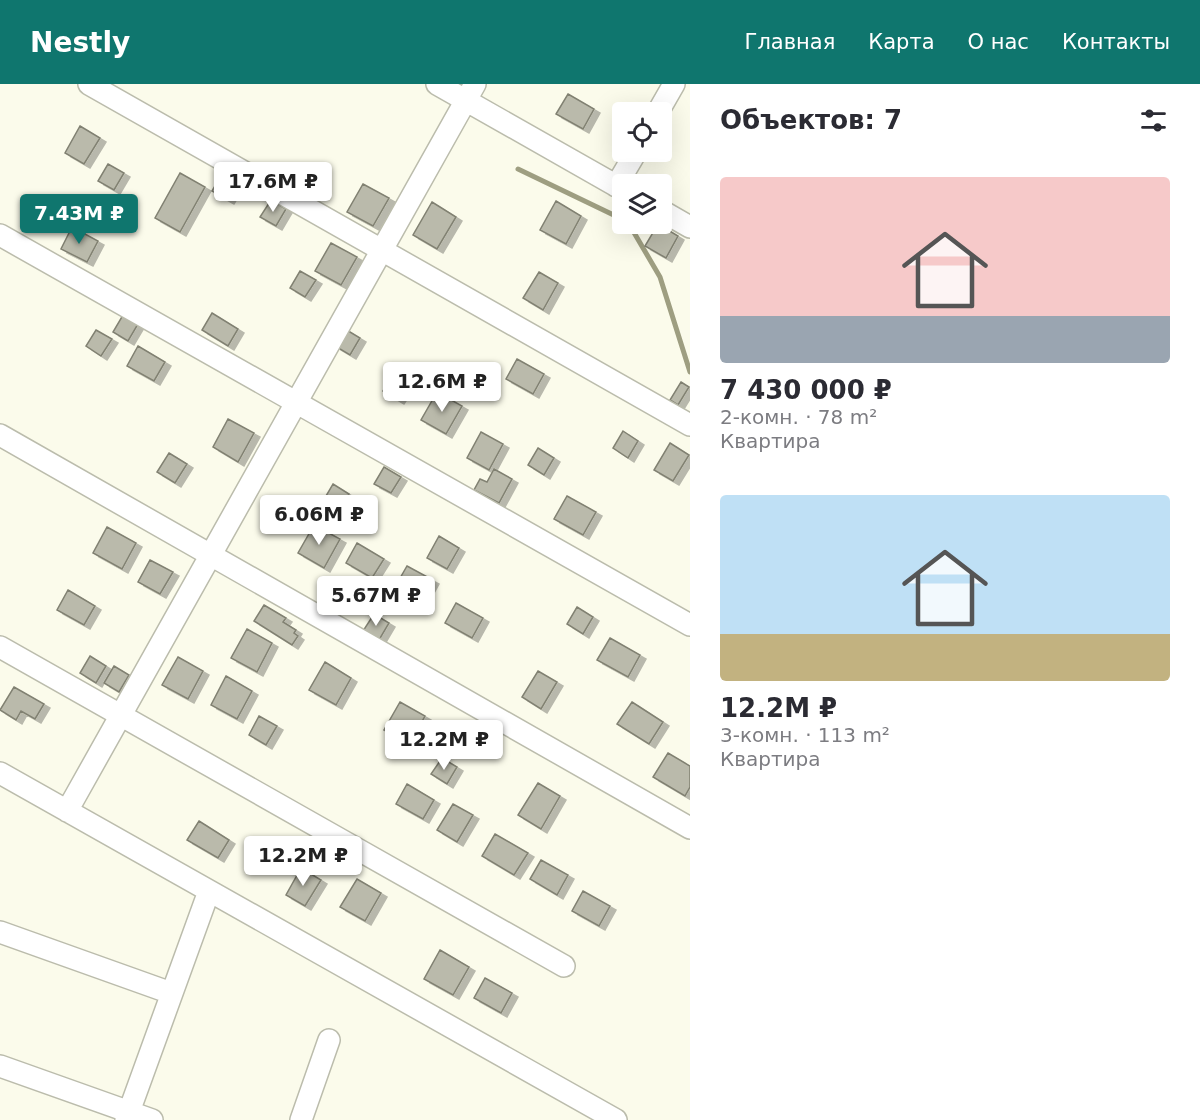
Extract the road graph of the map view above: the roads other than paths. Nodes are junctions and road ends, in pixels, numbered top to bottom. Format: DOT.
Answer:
graph roads {
  1 [pos="89,84"];
  2 [pos="436,84"];
  3 [pos="674,84"];
  4 [pos="470,92"];
  5 [pos="664,102"];
  6 [pos="612,183"];
  7 [pos="672,217"];
  8 [pos="690,227"];
  9 [pos="0,235"];
  10 [pos="382,249"];
  11 [pos="296,402"];
  12 [pos="690,425"];
  13 [pos="0,435"];
  14 [pos="210,554"];
  15 [pos="690,626"];
  16 [pos="0,647"];
  17 [pos="120,714"];
  18 [pos="0,773"];
  19 [pos="67,811"];
  20 [pos="690,828"];
  21 [pos="208,891"];
  22 [pos="0,932"];
  23 [pos="564,966"];
  24 [pos="171,993"];
  25 [pos="329,1040"];
  26 [pos="0,1066"];
  27 [pos="128,1116"];
  28 [pos="152,1120"];
  29 [pos="301,1120"];
  30 [pos="616,1120"];
  1 -- 10 [label="street"];
  2 -- 4 [label="street"];
  3 -- 5 [label="street"];
  4 -- 6 [label="street"];
  4 -- 10 [label="street"];
  7 -- 8 [label="street"];
  9 -- 11 [label="street"];
  10 -- 11 [label="street"];
  10 -- 12 [label="street"];
  11 -- 14 [label="street"];
  11 -- 15 [label="street"];
  13 -- 14 [label="street"];
  14 -- 17 [label="street"];
  14 -- 20 [label="street"];
  16 -- 17 [label="street"];
  17 -- 19 [label="street"];
  17 -- 23 [label="street"];
  18 -- 19 [label="street"];
  19 -- 21 [label="street"];
  21 -- 24 [label="street"];
  21 -- 30 [label="street"];
  22 -- 24 [label="street"];
  24 -- 27 [label="street"];
  25 -- 29 [label="street"];
  26 -- 27 [label="street"];
  27 -- 28 [label="street"];
}
